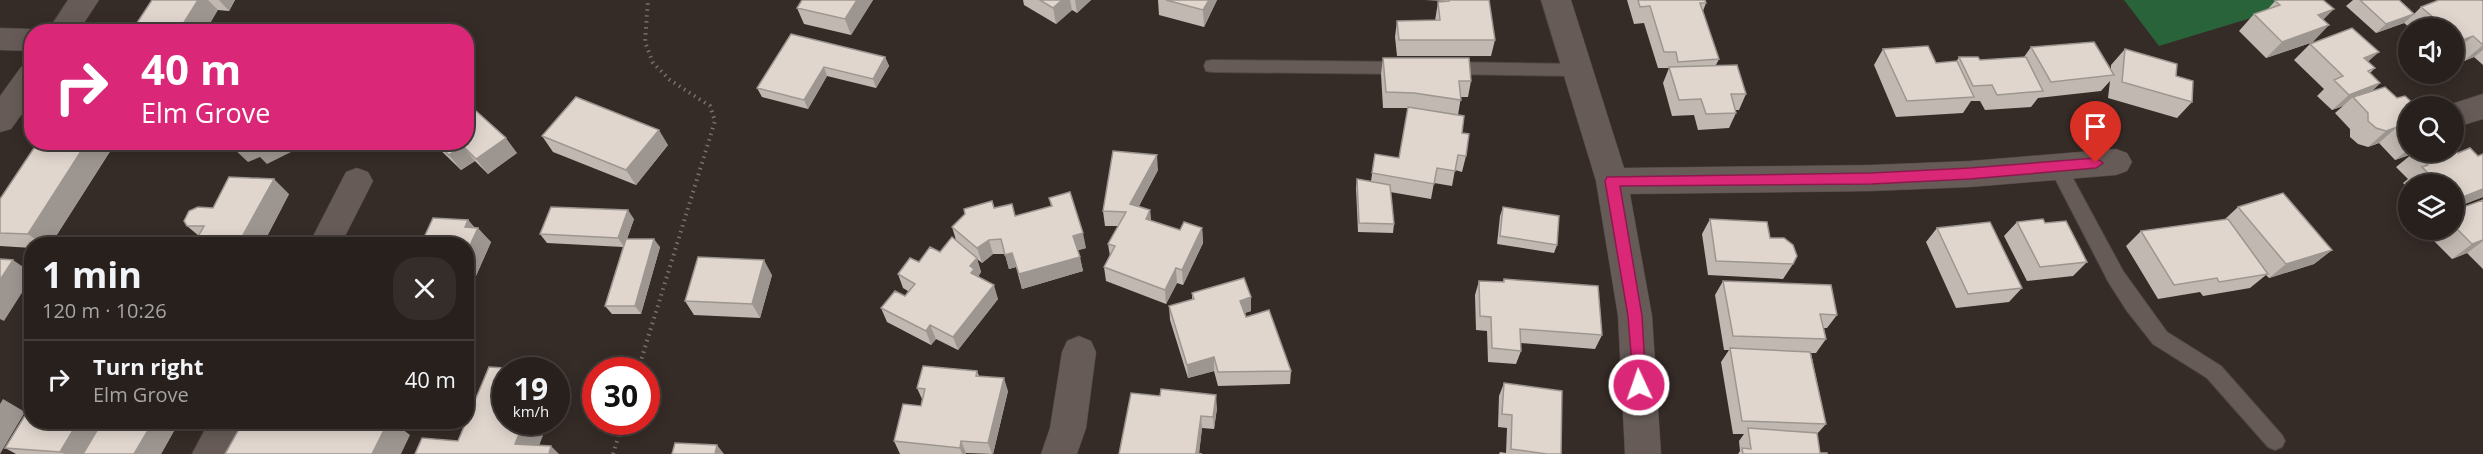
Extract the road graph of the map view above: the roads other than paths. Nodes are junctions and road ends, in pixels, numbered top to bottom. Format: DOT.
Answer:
graph roads {
  1 [pos="84,0"];
  2 [pos="1556,0"];
  3 [pos="68,24"];
  4 [pos="0,39"];
  5 [pos="24,40"];
  6 [pos="1212,66"];
  7 [pos="1577,70"];
  8 [pos="24,86"];
  9 [pos="2483,106"];
  10 [pos="2464,113"];
  11 [pos="0,120"];
  12 [pos="2116,162"];
  13 [pos="2057,165"];
  14 [pos="357,181"];
  15 [pos="1612,181"];
  16 [pos="329,237"];
  17 [pos="1079,352"];
  18 [pos="225,429"];
  19 [pos="2276,441"];
  20 [pos="210,454"];
  21 [pos="1059,454"];
  22 [pos="1642,454"];
  1 -- 3 [label="street"];
  2 -- 7 [label="street"];
  4 -- 5 [label="street"];
  6 -- 7 [label="lane"];
  7 -- 15 [label="street"];
  8 -- 11 [label="street"];
  9 -- 10 [label="street"];
  12 -- 13 [label="street"];
  13 -- 15 [label="street"];
  13 -- 19 [label="lane"];
  14 -- 16 [label="street"];
  15 -- 22 [label="street"];
  17 -- 21 [label="street"];
  18 -- 20 [label="street"];
}
